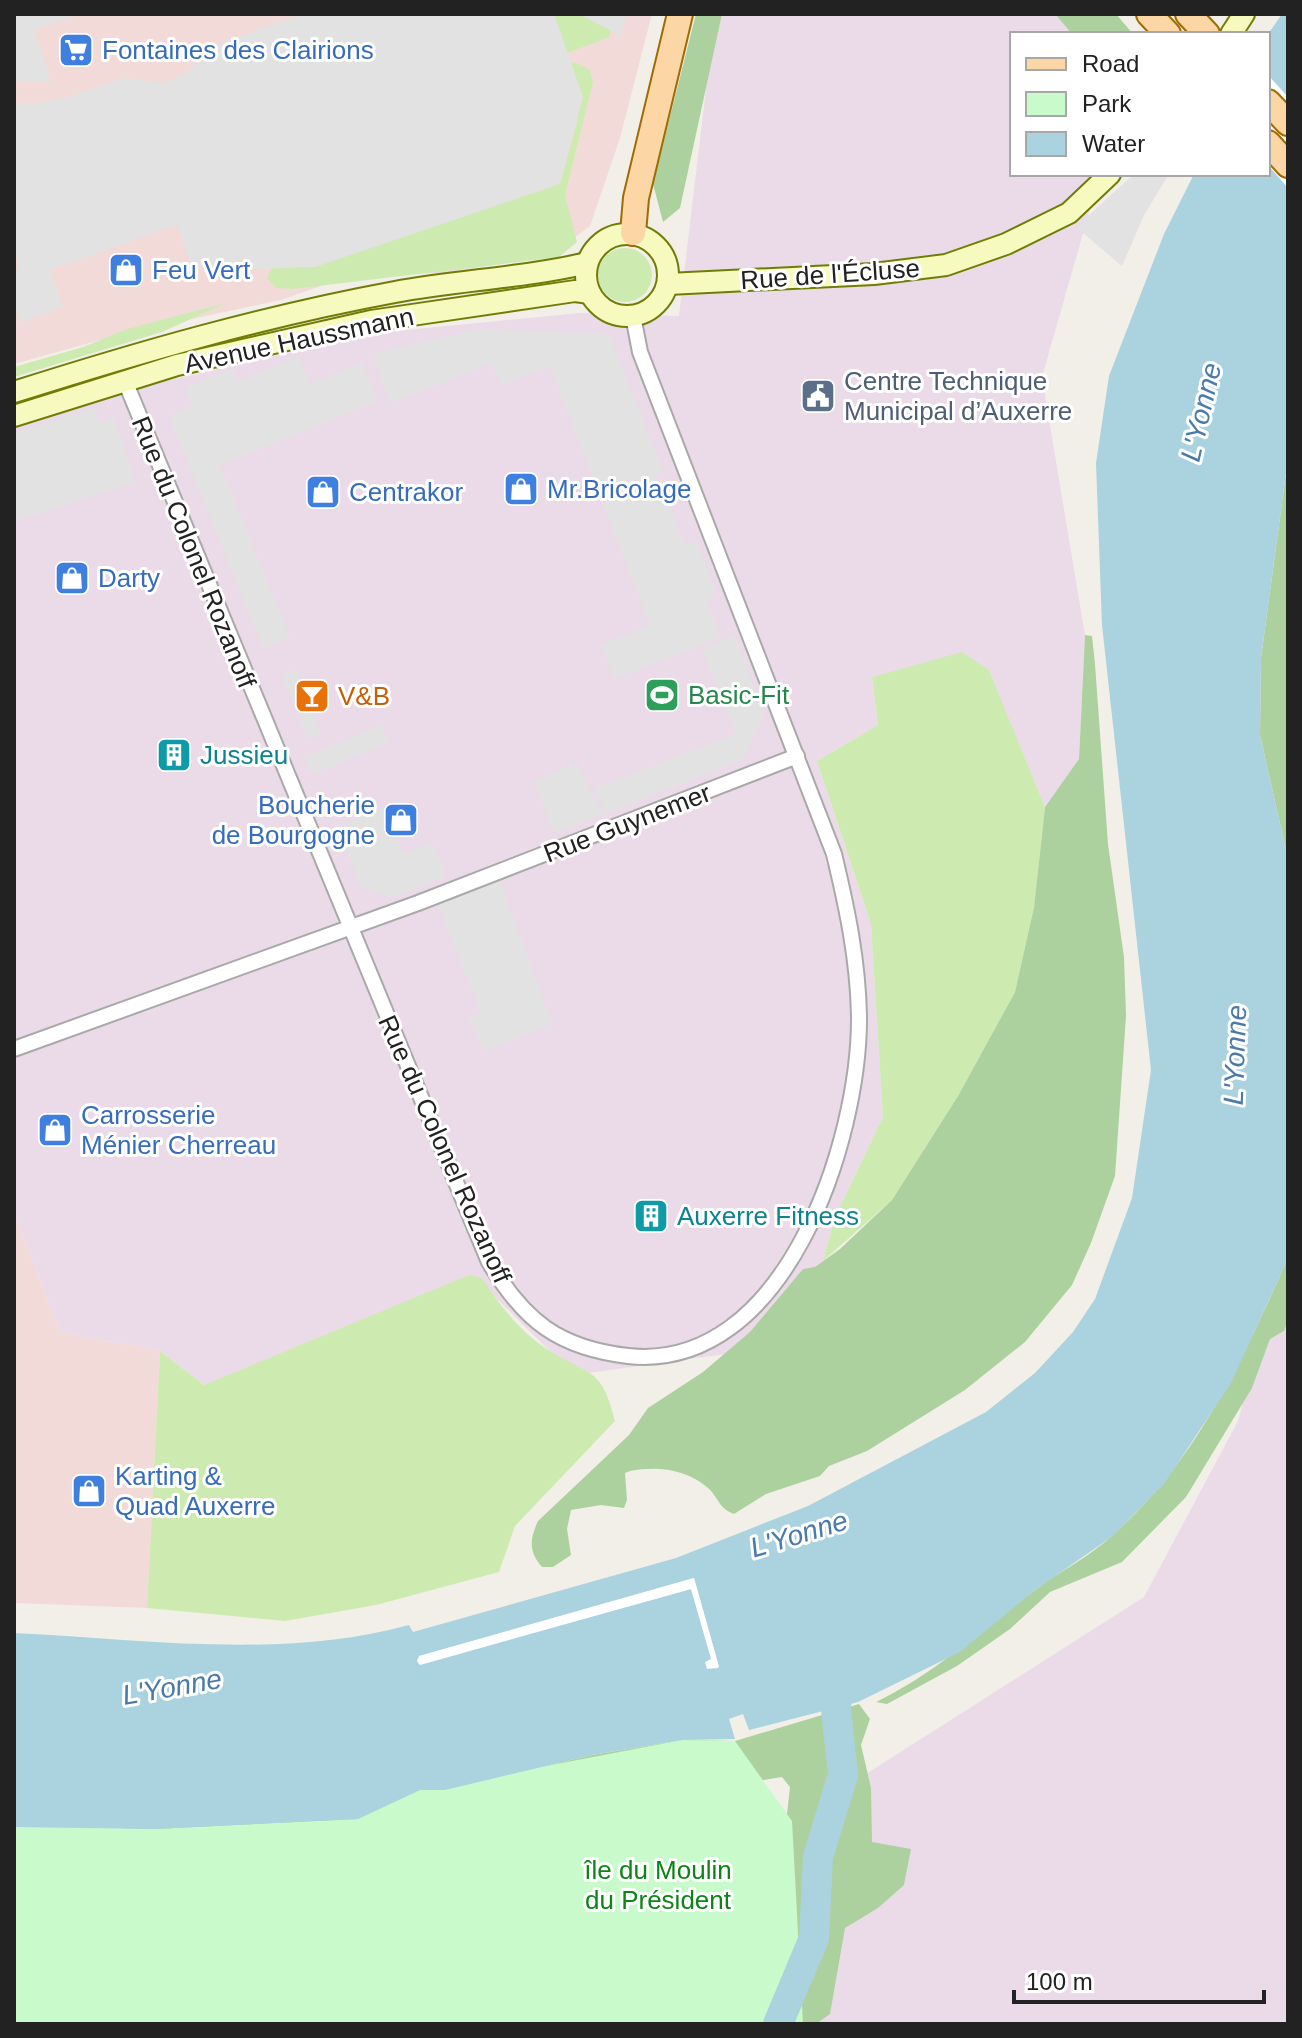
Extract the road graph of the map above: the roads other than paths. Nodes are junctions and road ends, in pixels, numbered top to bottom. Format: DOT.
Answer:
graph roads {
  1 [pos="680,14"];
  2 [pos="1149,14"];
  3 [pos="1244,14"];
  4 [pos="1166,32"];
  5 [pos="1232,32"];
  6 [pos="1270,104"];
  7 [pos="1288,123"];
  8 [pos="1270,145"];
  9 [pos="1288,165"];
  10 [pos="1108,176"];
  11 [pos="633,233"];
  12 [pos="587,263"];
  13 [pos="668,284"];
  14 [pos="590,293"];
  15 [pos="633,316"];
  16 [pos="125,381"];
  17 [pos="14,392"];
  18 [pos="14,416"];
  19 [pos="797,756"];
  20 [pos="350,928"];
  21 [pos="14,1049"];
  1 -- 11 [label="main road"];
  2 -- 4 [label="main road"];
  3 -- 5 [label="street"];
  6 -- 7 [label="main road"];
  8 -- 9 [label="main road"];
  10 -- 13 [label="street, Rue de l'Écluse"];
  11 -- 12 [label="street"];
  11 -- 13 [label="street"];
  12 -- 14 [label="street"];
  12 -- 17 [label="street, Avenue Haussmann"];
  13 -- 15 [label="street"];
  14 -- 15 [label="street"];
  14 -- 16 [label="street, Avenue Haussmann"];
  15 -- 19 [label="street"];
  16 -- 18 [label="street, Avenue Haussmann"];
  16 -- 20 [label="street, Rue du Colonel Rozanoff"];
  19 -- 20 [label="street, Rue Guynemer"];
  19 -- 20 [label="street, Rue du Colonel Rozanoff"];
  20 -- 21 [label="street, Rue Guynemer"];
}
